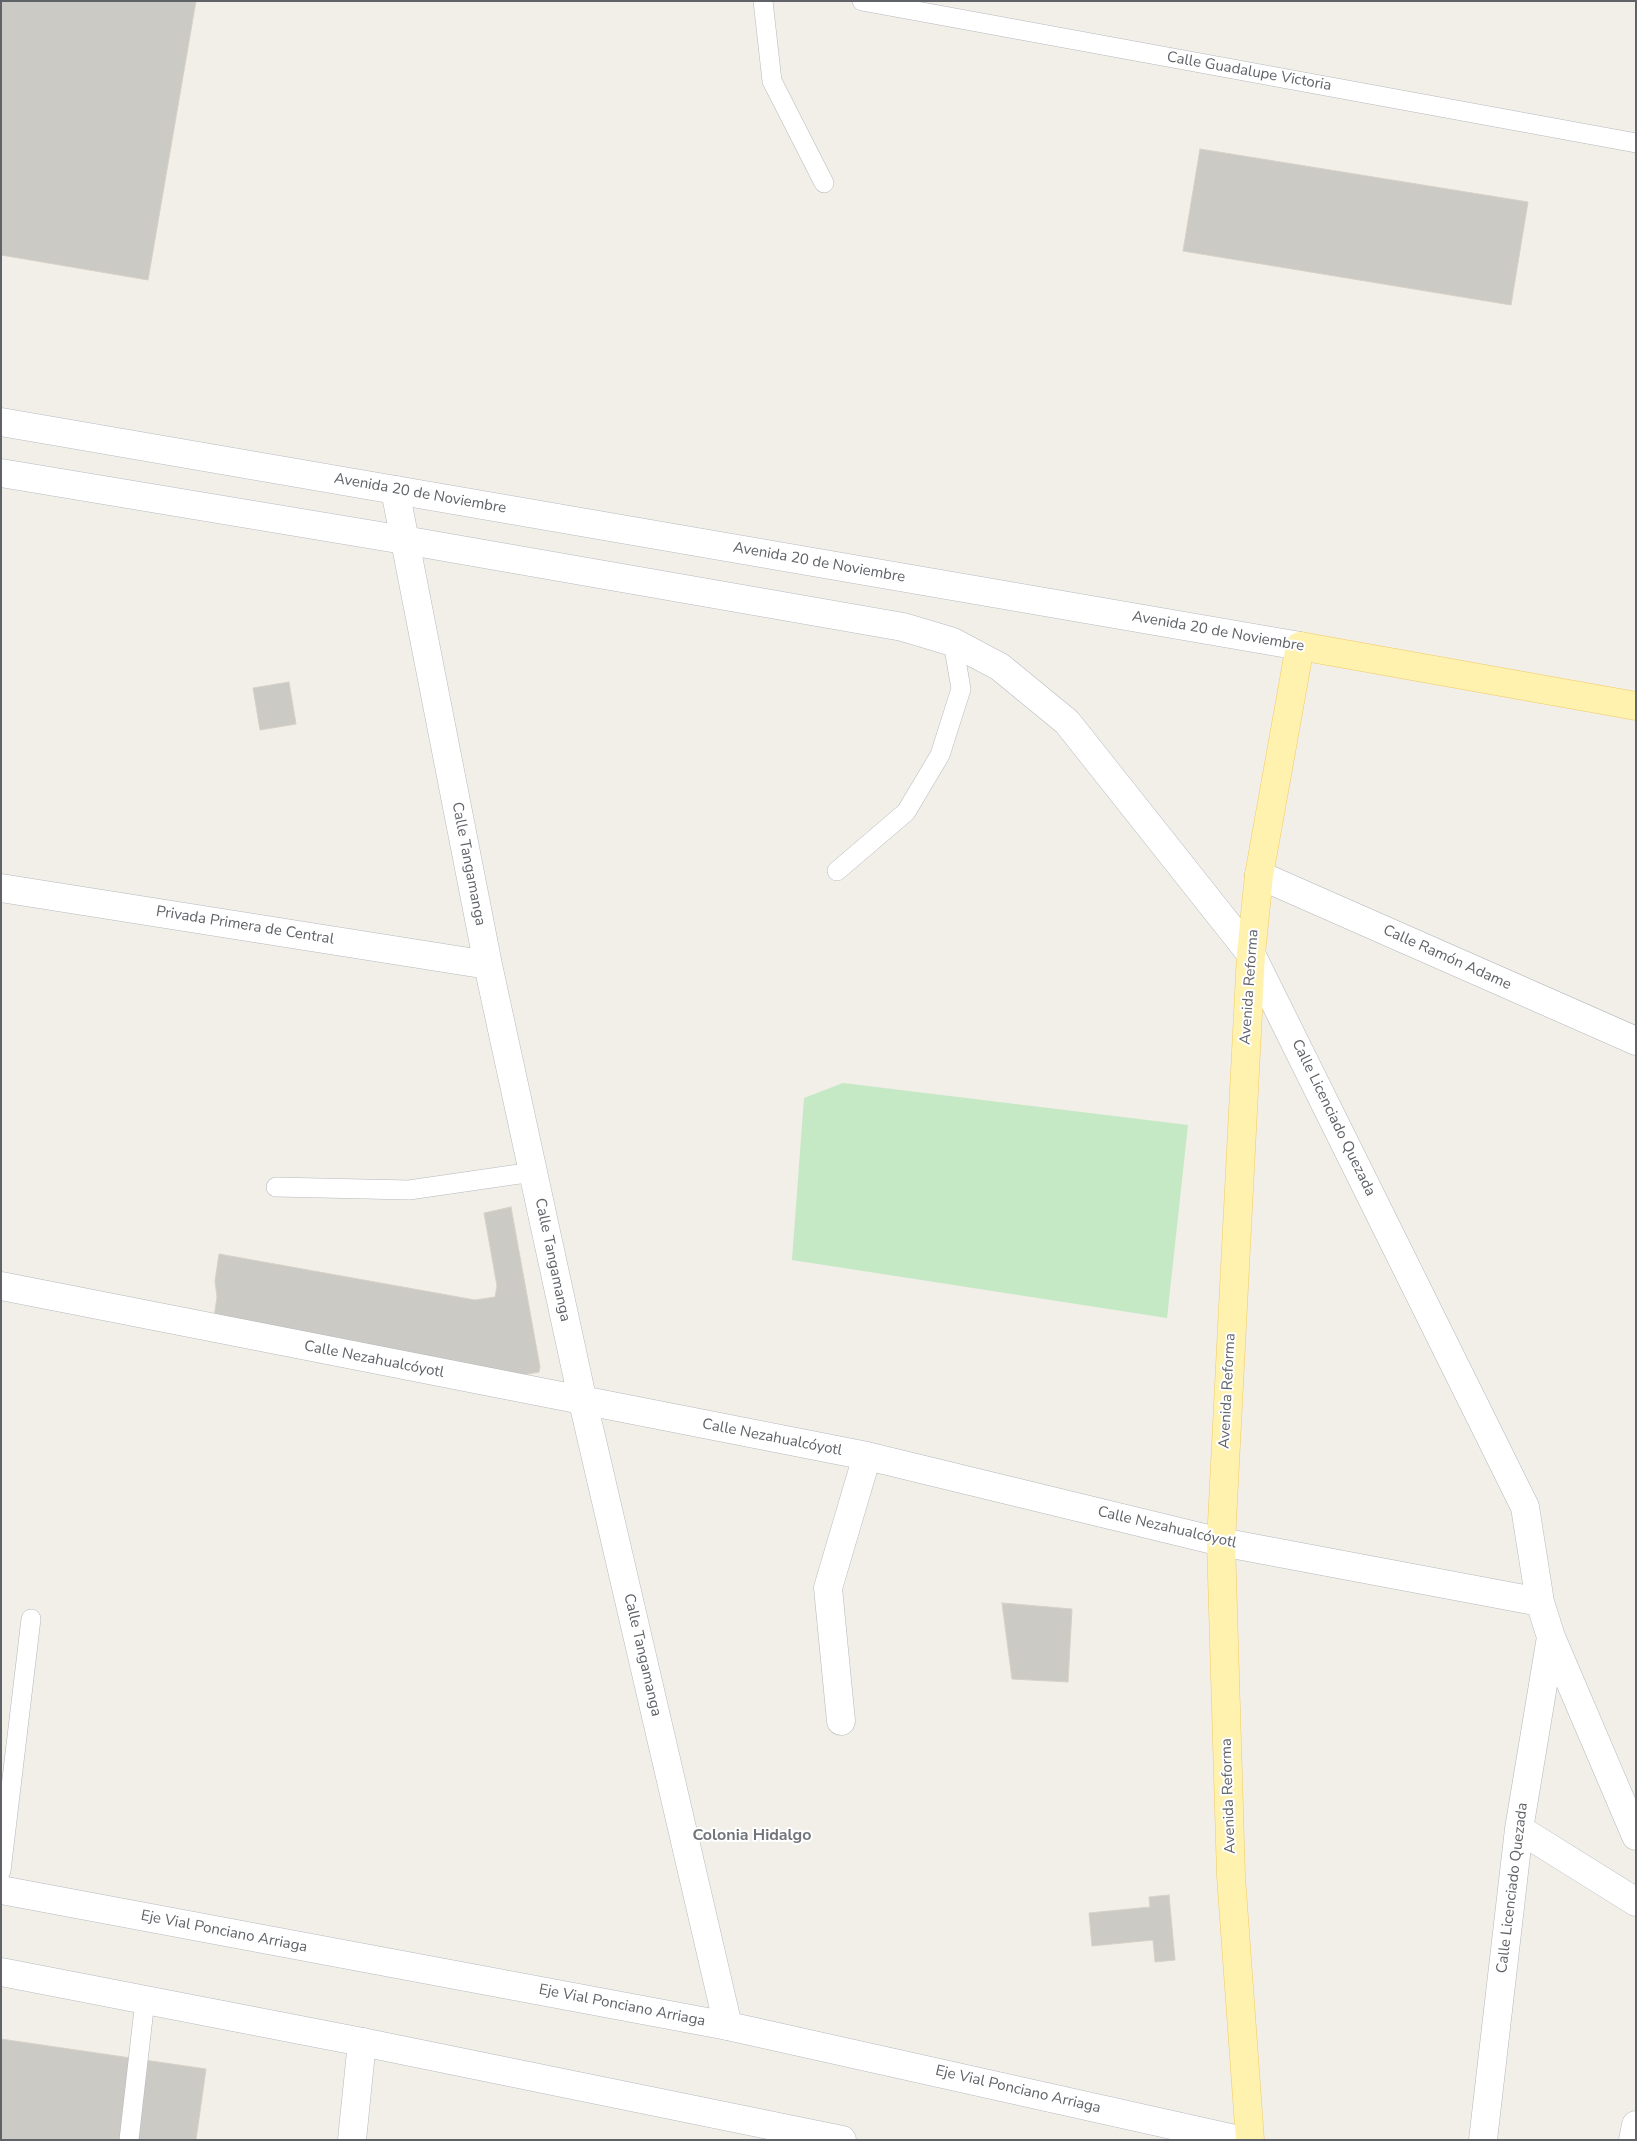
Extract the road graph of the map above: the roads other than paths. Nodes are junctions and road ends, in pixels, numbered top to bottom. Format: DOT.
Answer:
graph roads {
  1 [pos="763,1"];
  2 [pos="862,1"];
  3 [pos="1636,143"];
  4 [pos="824,183"];
  5 [pos="1,422"];
  6 [pos="1,473"];
  7 [pos="395,490"];
  8 [pos="404,540"];
  9 [pos="953,642"];
  10 [pos="1300,646"];
  11 [pos="1636,706"];
  12 [pos="837,871"];
  13 [pos="1258,875"];
  14 [pos="1,888"];
  15 [pos="1251,954"];
  16 [pos="488,965"];
  17 [pos="1636,1041"];
  18 [pos="533,1172"];
  19 [pos="276,1187"];
  20 [pos="1,1286"];
  21 [pos="583,1402"];
  22 [pos="867,1456"];
  23 [pos="1221,1542"];
  24 [pos="1540,1602"];
  25 [pos="31,1619"];
  26 [pos="1551,1637"];
  27 [pos="841,1721"];
  28 [pos="1519,1829"];
  29 [pos="1636,1836"];
  30 [pos="1,1871"];
  31 [pos="1,1890"];
  32 [pos="1636,1902"];
  33 [pos="1,1972"];
  34 [pos="145,2000"];
  35 [pos="728,2026"];
  36 [pos="362,2042"];
  37 [pos="1636,2125"];
  38 [pos="129,2140"];
  39 [pos="352,2140"];
  40 [pos="842,2140"];
  41 [pos="1239,2140"];
  42 [pos="1250,2140"];
  43 [pos="1483,2140"];
  44 [pos="1633,2140"];
  1 -- 4 [label="lane"];
  2 -- 3 [label="lane, Calle Guadalupe Victoria"];
  5 -- 7 [label="street, Avenida 20 de Noviembre"];
  6 -- 8 [label="street"];
  7 -- 8 [label="street, Calle Tangamanga"];
  7 -- 10 [label="street, Avenida 20 de Noviembre"];
  8 -- 9 [label="street"];
  8 -- 16 [label="street, Calle Tangamanga"];
  9 -- 12 [label="lane"];
  9 -- 15 [label="street, Calle Licenciado Quezada"];
  10 -- 11 [label="main road, Avenida 20 de Noviembre"];
  10 -- 13 [label="main road, Avenida Reforma"];
  13 -- 15 [label="main road, Avenida Reforma"];
  13 -- 17 [label="street, Calle Ramón Adame"];
  14 -- 16 [label="street, Privada Primera de Central"];
  15 -- 23 [label="main road, Avenida Reforma"];
  15 -- 24 [label="street, Calle Licenciado Quezada"];
  16 -- 18 [label="street, Calle Tangamanga"];
  18 -- 19 [label="lane"];
  18 -- 21 [label="street, Calle Tangamanga"];
  20 -- 21 [label="street, Calle Nezahualcóyotl"];
  21 -- 22 [label="street, Calle Nezahualcóyotl"];
  21 -- 35 [label="street, Calle Tangamanga"];
  22 -- 23 [label="street, Calle Nezahualcóyotl"];
  22 -- 27 [label="street"];
  23 -- 24 [label="street, Calle Nezahualcóyotl"];
  23 -- 42 [label="main road, Avenida Reforma"];
  24 -- 26 [label="street, Calle Licenciado Quezada"];
  25 -- 30 [label="lane"];
  26 -- 28 [label="street, Calle Licenciado Quezada"];
  26 -- 29 [label="street, Calle Licenciado Quezada"];
  28 -- 32 [label="street"];
  28 -- 43 [label="street, Calle Licenciado Quezada"];
  31 -- 35 [label="street, Eje Vial Ponciano Arriaga"];
  33 -- 34 [label="street"];
  34 -- 36 [label="street"];
  34 -- 38 [label="lane"];
  35 -- 41 [label="street, Eje Vial Ponciano Arriaga"];
  36 -- 39 [label="street"];
  36 -- 40 [label="street"];
  37 -- 44 [label="street"];
}
